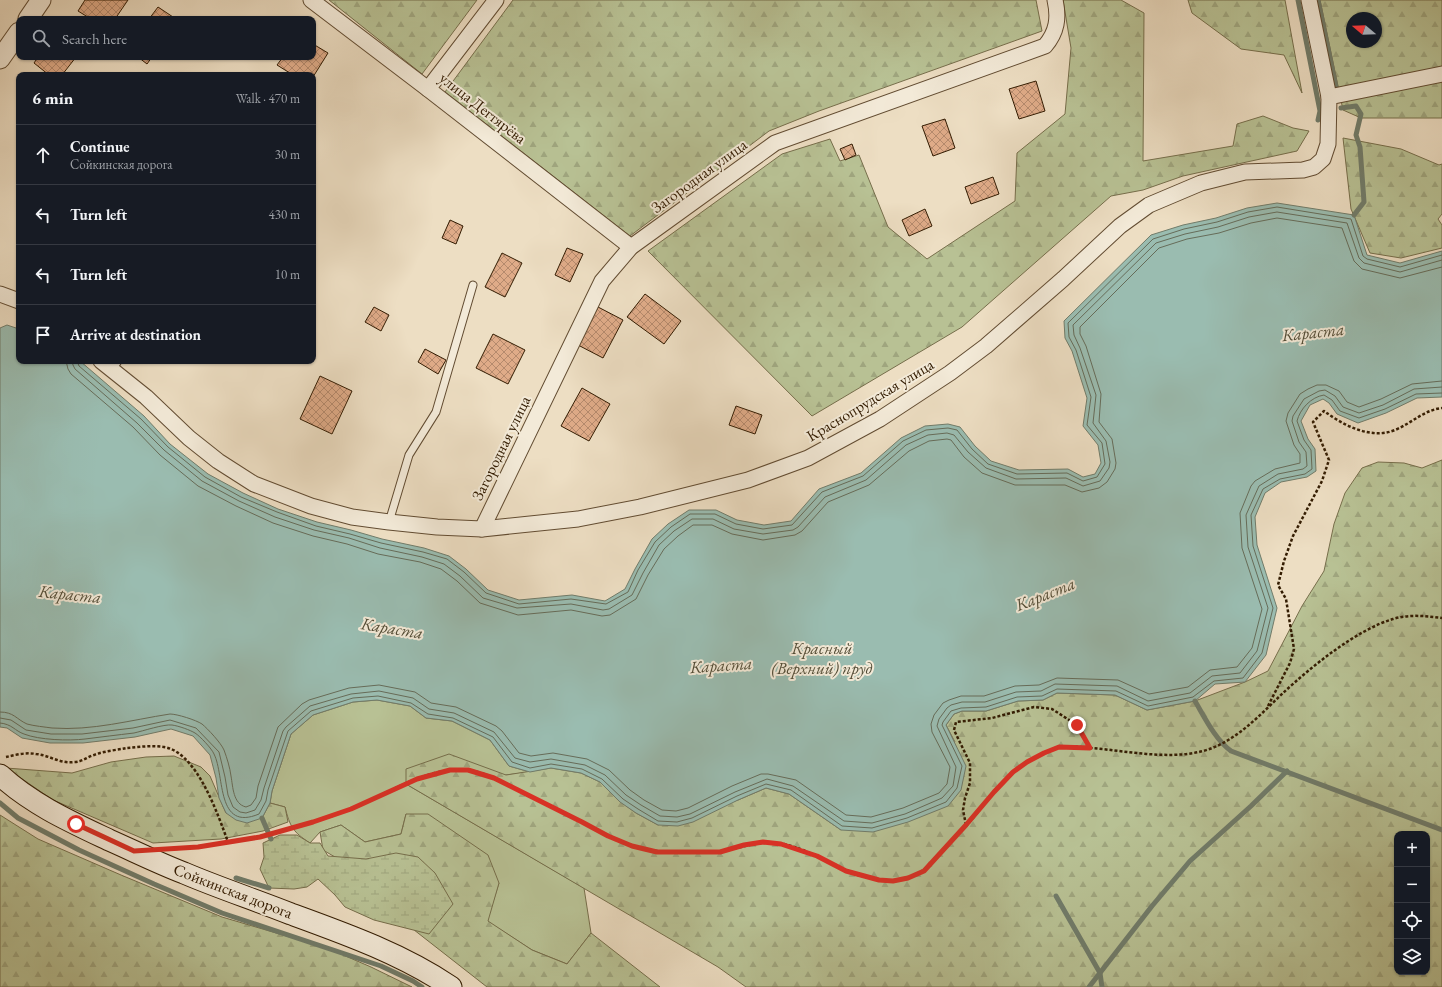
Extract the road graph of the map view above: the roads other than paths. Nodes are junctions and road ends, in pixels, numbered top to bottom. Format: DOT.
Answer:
graph roads {
  1 [pos="41,0"];
  2 [pos="311,0"];
  3 [pos="496,0"];
  4 [pos="1055,0"];
  5 [pos="1309,0"];
  6 [pos="30,16"];
  7 [pos="16,36"];
  8 [pos="0,58"];
  9 [pos="1442,74"];
  10 [pos="428,89"];
  11 [pos="1329,97"];
  12 [pos="631,246"];
  13 [pos="473,286"];
  14 [pos="0,294"];
  15 [pos="16,299"];
  16 [pos="111,364"];
  17 [pos="389,522"];
  18 [pos="482,529"];
  19 [pos="0,775"];
  20 [pos="450,987"];
  1 -- 6 [label="street"];
  2 -- 10 [label="street, улица Дегтярёва"];
  3 -- 10 [label="street"];
  4 -- 12 [label="street, Загородная улица"];
  5 -- 11 [label="street, Краснопрудская улица"];
  7 -- 8 [label="street"];
  9 -- 11 [label="street"];
  10 -- 12 [label="street, улица Дегтярёва"];
  11 -- 18 [label="street, Краснопрудская улица"];
  12 -- 18 [label="street, Загородная улица"];
  13 -- 17 [label="lane"];
  14 -- 15 [label="street"];
  16 -- 17 [label="street, Краснопрудская улица"];
  17 -- 18 [label="street, Краснопрудская улица"];
  19 -- 20 [label="main road, Сойкинская дорога"];
}
